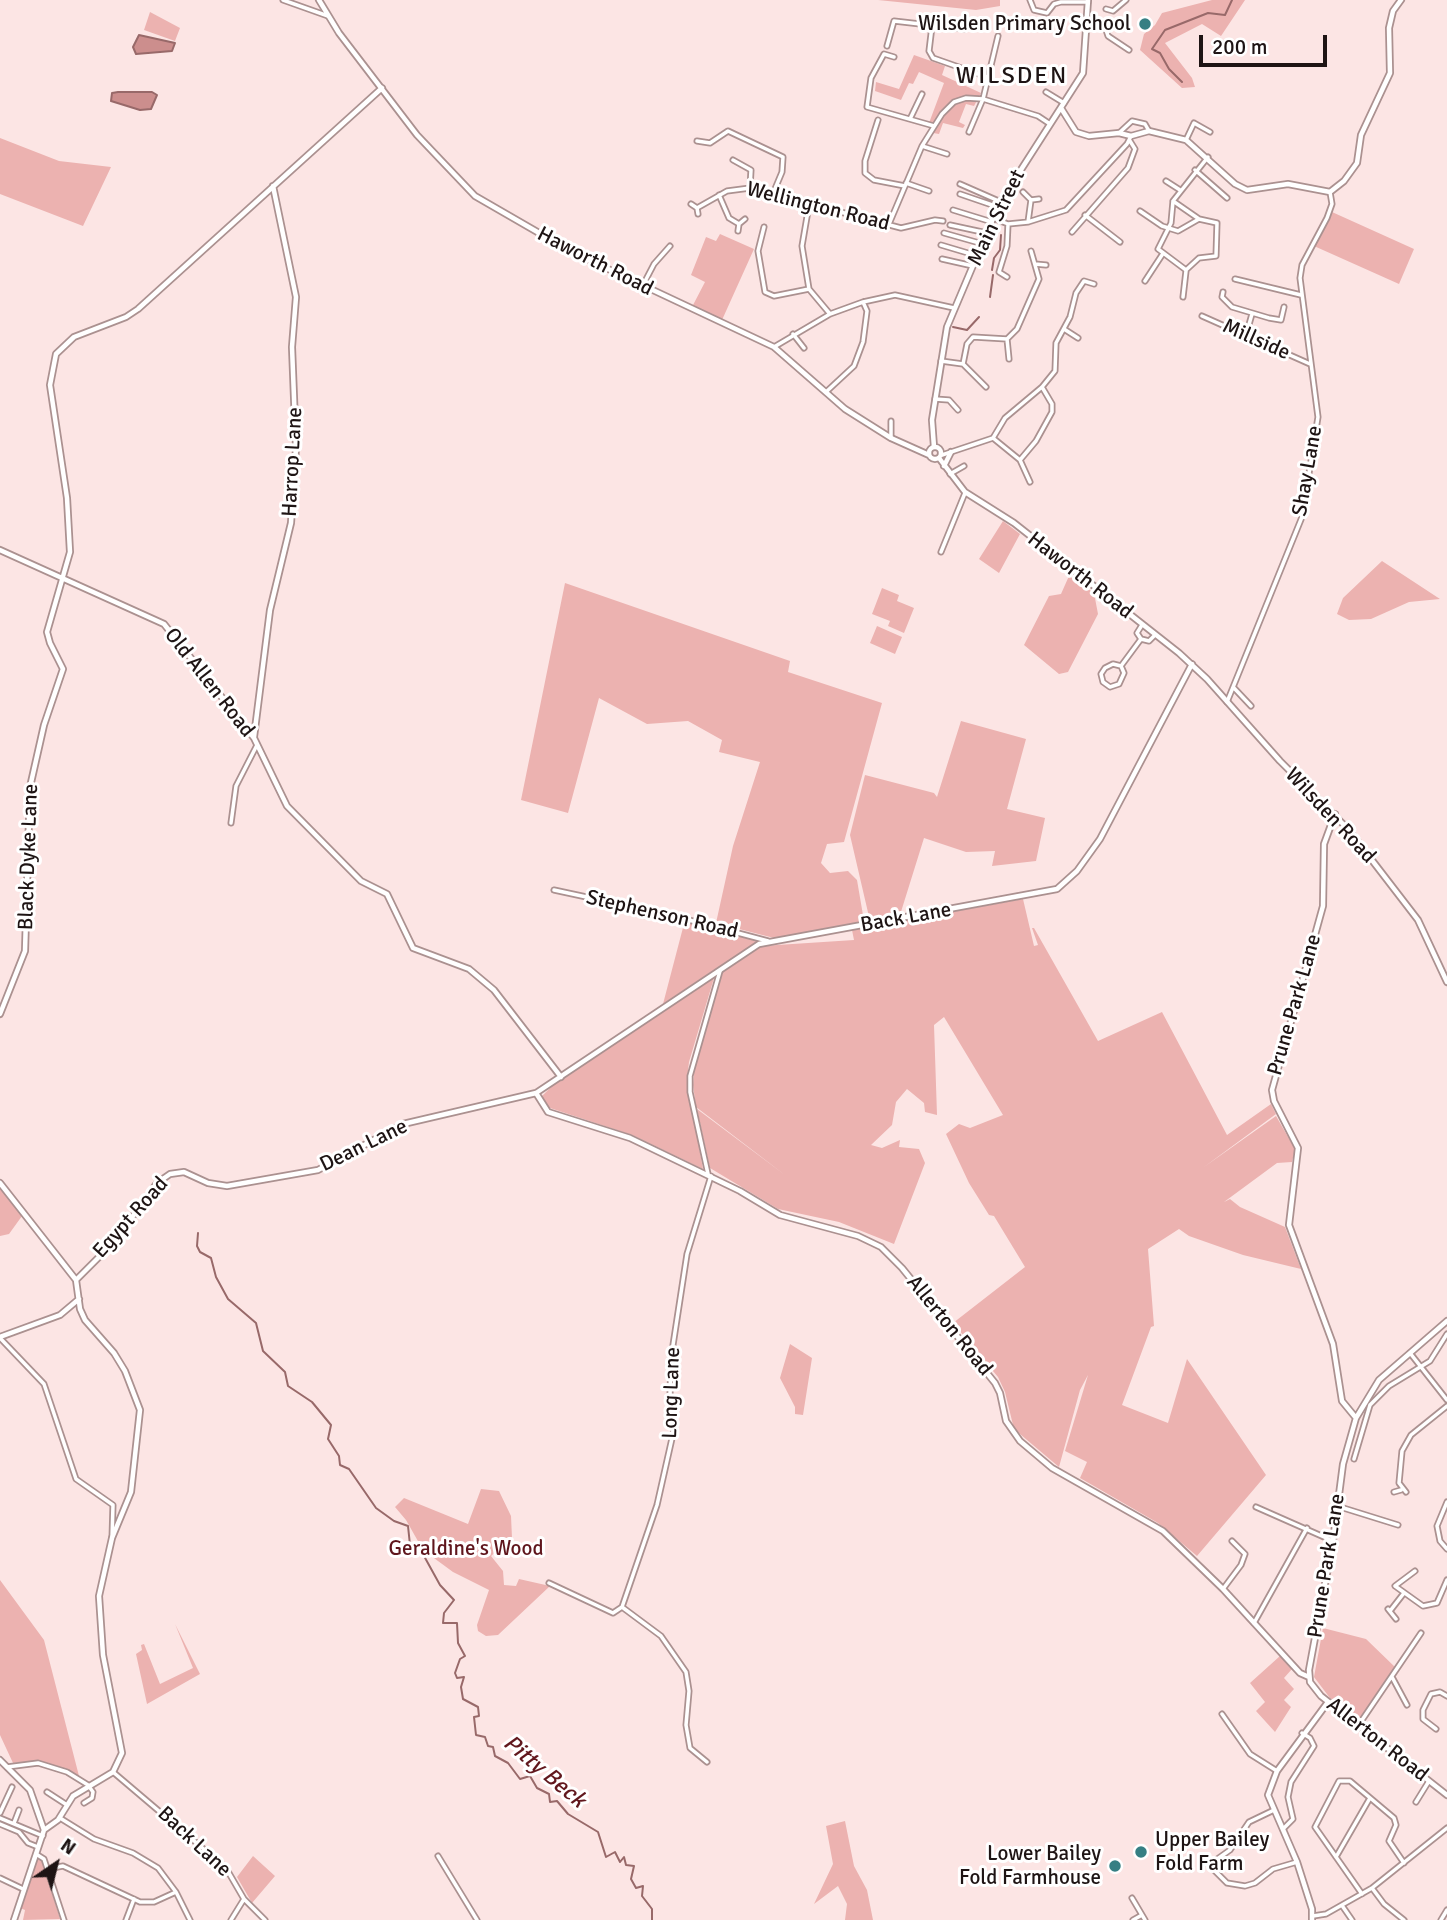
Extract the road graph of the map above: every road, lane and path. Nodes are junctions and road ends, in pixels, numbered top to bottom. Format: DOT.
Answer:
graph roads {
  1 [pos="283,0"];
  2 [pos="319,0"];
  3 [pos="1030,0"];
  4 [pos="1126,0"];
  5 [pos="1401,0"];
  6 [pos="1088,1"];
  7 [pos="1106,9"];
  8 [pos="328,16"];
  9 [pos="1087,24"];
  10 [pos="932,26"];
  11 [pos="964,29"];
  12 [pos="998,36"];
  13 [pos="887,46"];
  14 [pos="1129,50"];
  15 [pos="894,57"];
  16 [pos="988,77"];
  17 [pos="382,88"];
  18 [pos="1046,92"];
  19 [pos="922,94"];
  20 [pos="983,99"];
  21 [pos="1062,106"];
  22 [pos="910,119"];
  23 [pos="878,120"];
  24 [pos="1050,124"];
  25 [pos="933,126"];
  26 [pos="1149,131"];
  27 [pos="1210,131"];
  28 [pos="969,132"];
  29 [pos="1119,133"];
  30 [pos="1130,138"];
  31 [pos="1186,140"];
  32 [pos="697,141"];
  33 [pos="922,146"];
  34 [pos="947,154"];
  35 [pos="749,157"];
  36 [pos="1208,157"];
  37 [pos="733,160"];
  38 [pos="744,165"];
  39 [pos="1195,170"];
  40 [pos="1166,181"];
  41 [pos="960,184"];
  42 [pos="905,185"];
  43 [pos="273,186"];
  44 [pos="750,188"];
  45 [pos="1180,190"];
  46 [pos="929,191"];
  47 [pos="976,191"];
  48 [pos="1023,192"];
  49 [pos="1330,192"];
  50 [pos="960,194"];
  51 [pos="719,195"];
  52 [pos="772,196"];
  53 [pos="1223,197"];
  54 [pos="974,199"];
  55 [pos="1038,199"];
  56 [pos="1031,200"];
  57 [pos="1173,201"];
  58 [pos="691,204"];
  59 [pos="999,204"];
  60 [pos="809,205"];
  61 [pos="697,208"];
  62 [pos="953,210"];
  63 [pos="1140,211"];
  64 [pos="698,214"];
  65 [pos="1085,215"];
  66 [pos="745,219"];
  67 [pos="1199,219"];
  68 [pos="993,220"];
  69 [pos="943,222"];
  70 [pos="1028,222"];
  71 [pos="738,224"];
  72 [pos="889,224"];
  73 [pos="1008,224"];
  74 [pos="950,225"];
  75 [pos="764,227"];
  76 [pos="1169,229"];
  77 [pos="738,231"];
  78 [pos="1072,232"];
  79 [pos="944,233"];
  80 [pos="987,233"];
  81 [pos="1120,242"];
  82 [pos="983,244"];
  83 [pos="941,245"];
  84 [pos="670,246"];
  85 [pos="1031,251"];
  86 [pos="1162,255"];
  87 [pos="978,256"];
  88 [pos="942,259"];
  89 [pos="1035,264"];
  90 [pos="1046,265"];
  91 [pos="973,266"];
  92 [pos="1186,270"];
  93 [pos="1007,277"];
  94 [pos="1235,279"];
  95 [pos="1145,281"];
  96 [pos="1094,284"];
  97 [pos="642,287"];
  98 [pos="808,289"];
  99 [pos="1223,292"];
  100 [pos="1301,295"];
  101 [pos="1183,297"];
  102 [pos="863,302"];
  103 [pos="1284,307"];
  104 [pos="954,308"];
  105 [pos="1252,313"];
  106 [pos="830,314"];
  107 [pos="1202,316"];
  108 [pos="1064,329"];
  109 [pos="793,334"];
  110 [pos="1245,335"];
  111 [pos="1078,338"];
  112 [pos="1007,339"];
  113 [pos="774,347"];
  114 [pos="804,348"];
  115 [pos="1009,359"];
  116 [pos="941,361"];
  117 [pos="963,364"];
  118 [pos="1310,364"];
  119 [pos="985,387"];
  120 [pos="1042,387"];
  121 [pos="824,393"];
  122 [pos="935,398"];
  123 [pos="958,410"];
  124 [pos="891,421"];
  125 [pos="891,438"];
  126 [pos="993,438"];
  127 [pos="933,447"];
  128 [pos="951,452"];
  129 [pos="929,455"];
  130 [pos="940,457"];
  131 [pos="1020,460"];
  132 [pos="944,466"];
  133 [pos="964,466"];
  134 [pos="950,474"];
  135 [pos="1030,482"];
  136 [pos="965,492"];
  137 [pos="0,550"];
  138 [pos="941,552"];
  139 [pos="63,580"];
  140 [pos="1142,625"];
  141 [pos="1155,635"];
  142 [pos="1141,639"];
  143 [pos="1192,664"];
  144 [pos="1121,666"];
  145 [pos="1234,688"];
  146 [pos="1227,702"];
  147 [pos="1251,706"];
  148 [pos="254,738"];
  149 [pos="257,745"];
  150 [pos="1335,814"];
  151 [pos="231,823"];
  152 [pos="554,890"];
  153 [pos="770,942"];
  154 [pos="720,971"];
  155 [pos="1447,982"];
  156 [pos="0,1014"];
  157 [pos="561,1077"];
  158 [pos="536,1093"];
  159 [pos="192,1174"];
  160 [pos="709,1175"];
  161 [pos="0,1184"];
  162 [pos="76,1280"];
  163 [pos="79,1299"];
  164 [pos="1447,1321"];
  165 [pos="1447,1334"];
  166 [pos="0,1338"];
  167 [pos="1410,1353"];
  168 [pos="1422,1367"];
  169 [pos="1445,1392"];
  170 [pos="1447,1403"];
  171 [pos="1356,1418"];
  172 [pos="1354,1459"];
  173 [pos="1394,1492"];
  174 [pos="1447,1502"];
  175 [pos="1337,1506"];
  176 [pos="1255,1507"];
  177 [pos="1398,1525"];
  178 [pos="1307,1528"];
  179 [pos="112,1538"];
  180 [pos="1232,1541"];
  181 [pos="1334,1541"];
  182 [pos="1447,1549"];
  183 [pos="1415,1571"];
  184 [pos="1447,1580"];
  185 [pos="549,1583"];
  186 [pos="1223,1588"];
  187 [pos="1404,1593"];
  188 [pos="622,1607"];
  189 [pos="1396,1619"];
  190 [pos="1254,1623"];
  191 [pos="1421,1633"];
  192 [pos="1309,1677"];
  193 [pos="1392,1677"];
  194 [pos="1447,1696"];
  195 [pos="1328,1702"];
  196 [pos="1407,1705"];
  197 [pos="1222,1714"];
  198 [pos="1358,1726"];
  199 [pos="1436,1729"];
  200 [pos="1302,1733"];
  201 [pos="0,1760"];
  202 [pos="708,1762"];
  203 [pos="7,1767"];
  204 [pos="1277,1771"];
  205 [pos="113,1772"];
  206 [pos="1429,1781"];
  207 [pos="88,1785"];
  208 [pos="12,1787"];
  209 [pos="47,1792"];
  210 [pos="1447,1795"];
  211 [pos="1370,1798"];
  212 [pos="1416,1802"];
  213 [pos="84,1803"];
  214 [pos="67,1805"];
  215 [pos="19,1810"];
  216 [pos="1274,1810"];
  217 [pos="0,1815"];
  218 [pos="60,1818"];
  219 [pos="14,1823"];
  220 [pos="0,1824"];
  221 [pos="1447,1828"];
  222 [pos="1283,1829"];
  223 [pos="44,1833"];
  224 [pos="38,1847"];
  225 [pos="36,1854"];
  226 [pos="438,1856"];
  227 [pos="1336,1857"];
  228 [pos="1297,1862"];
  229 [pos="1404,1863"];
  230 [pos="47,1869"];
  231 [pos="0,1878"];
  232 [pos="1372,1888"];
  233 [pos="23,1889"];
  234 [pos="177,1892"];
  235 [pos="1362,1894"];
  236 [pos="1132,1898"];
  237 [pos="134,1899"];
  238 [pos="244,1899"];
  239 [pos="1343,1906"];
  240 [pos="1446,1913"];
  241 [pos="1142,1914"];
  242 [pos="1312,1918"];
  243 [pos="14,1920"];
  244 [pos="64,1920"];
  245 [pos="126,1920"];
  246 [pos="190,1920"];
  247 [pos="231,1920"];
  248 [pos="265,1920"];
  249 [pos="477,1920"];
  250 [pos="1133,1920"];
  251 [pos="1145,1920"];
  252 [pos="1352,1920"];
  253 [pos="1404,1920"];
  254 [pos="1441,1920"];
  1 -- 8 [label="street"];
  2 -- 8 [label="street, Haworth Road"];
  3 -- 6 [label="street"];
  4 -- 7 [label="street"];
  5 -- 49 [label="street"];
  6 -- 9 [label="street, Main Street"];
  8 -- 17 [label="street, Haworth Road"];
  9 -- 14 [label="street"];
  9 -- 21 [label="street, Main Street"];
  10 -- 11 [label="street"];
  10 -- 13 [label="street"];
  10 -- 16 [label="street"];
  12 -- 16 [label="street"];
  15 -- 22 [label="street"];
  16 -- 20 [label="street"];
  17 -- 43 [label="street"];
  17 -- 97 [label="street, Haworth Road"];
  18 -- 21 [label="street"];
  19 -- 22 [label="street"];
  20 -- 24 [label="street"];
  20 -- 25 [label="street"];
  20 -- 28 [label="street"];
  21 -- 24 [label="street, Main Street"];
  21 -- 29 [label="street"];
  22 -- 25 [label="street"];
  23 -- 42 [label="street"];
  24 -- 59 [label="street, Main Street"];
  25 -- 33 [label="street"];
  26 -- 29 [label="street"];
  26 -- 30 [label="street"];
  26 -- 31 [label="street"];
  27 -- 31 [label="street"];
  29 -- 30 [label="street"];
  30 -- 65 [label="street"];
  30 -- 70 [label="street"];
  31 -- 36 [label="street"];
  32 -- 52 [label="street"];
  33 -- 34 [label="street"];
  33 -- 42 [label="street"];
  35 -- 38 [label="street"];
  36 -- 39 [label="street"];
  36 -- 49 [label="street"];
  37 -- 38 [label="street"];
  38 -- 44 [label="street"];
  39 -- 45 [label="street"];
  39 -- 53 [label="street"];
  40 -- 45 [label="street"];
  41 -- 47 [label="street"];
  42 -- 46 [label="street"];
  42 -- 72 [label="street"];
  43 -- 139 [label="street"];
  43 -- 148 [label="street, Harrop Lane"];
  44 -- 51 [label="street, Wellington Road"];
  44 -- 52 [label="street, Wellington Road"];
  45 -- 57 [label="street"];
  47 -- 54 [label="street"];
  47 -- 59 [label="street"];
  48 -- 56 [label="street"];
  49 -- 100 [label="street, Shay Lane"];
  50 -- 54 [label="street"];
  51 -- 61 [label="street, Wellington Road"];
  51 -- 71 [label="street"];
  52 -- 60 [label="street, Wellington Road"];
  54 -- 59 [label="street"];
  55 -- 56 [label="street"];
  56 -- 70 [label="street"];
  57 -- 67 [label="street"];
  57 -- 76 [label="street"];
  58 -- 61 [label="street"];
  59 -- 68 [label="street, Main Street"];
  60 -- 72 [label="street, Wellington Road"];
  60 -- 98 [label="street"];
  61 -- 64 [label="street"];
  62 -- 68 [label="street"];
  63 -- 76 [label="street"];
  65 -- 78 [label="street"];
  65 -- 81 [label="street"];
  66 -- 71 [label="street"];
  67 -- 76 [label="street"];
  67 -- 92 [label="street"];
  68 -- 73 [label="street"];
  68 -- 80 [label="street, Main Street"];
  69 -- 72 [label="street, Wellington Road"];
  70 -- 73 [label="street"];
  71 -- 77 [label="street"];
  73 -- 93 [label="street"];
  74 -- 80 [label="street"];
  75 -- 98 [label="street"];
  76 -- 86 [label="street"];
  79 -- 82 [label="street"];
  80 -- 82 [label="street, Main Street"];
  82 -- 87 [label="street, Main Street"];
  83 -- 87 [label="street"];
  84 -- 97 [label="street"];
  85 -- 89 [label="street"];
  86 -- 92 [label="street"];
  86 -- 95 [label="street"];
  87 -- 91 [label="street, Main Street"];
  88 -- 91 [label="street"];
  89 -- 90 [label="street"];
  89 -- 112 [label="street"];
  91 -- 104 [label="street, Main Street"];
  92 -- 101 [label="street"];
  94 -- 100 [label="street"];
  96 -- 108 [label="street"];
  97 -- 113 [label="street, Haworth Road"];
  98 -- 106 [label="street"];
  99 -- 105 [label="street"];
  100 -- 118 [label="street, Shay Lane"];
  102 -- 104 [label="street"];
  102 -- 106 [label="street"];
  102 -- 121 [label="street"];
  103 -- 105 [label="street"];
  104 -- 116 [label="street, Main Street"];
  105 -- 110 [label="street"];
  106 -- 109 [label="street"];
  107 -- 110 [label="street, Millside"];
  108 -- 111 [label="street"];
  108 -- 120 [label="street"];
  109 -- 113 [label="street"];
  109 -- 114 [label="street"];
  110 -- 118 [label="street, Millside"];
  112 -- 115 [label="street"];
  112 -- 117 [label="street"];
  113 -- 121 [label="street, Haworth Road"];
  116 -- 117 [label="street"];
  116 -- 122 [label="street, Main Street"];
  117 -- 119 [label="street"];
  118 -- 145 [label="street, Shay Lane"];
  120 -- 126 [label="street"];
  120 -- 131 [label="street"];
  121 -- 125 [label="street, Haworth Road"];
  122 -- 123 [label="street"];
  122 -- 127 [label="street, Main Street"];
  124 -- 125 [label="street"];
  125 -- 129 [label="street, Haworth Road"];
  126 -- 128 [label="street"];
  126 -- 131 [label="street"];
  127 -- 129 [label="street"];
  127 -- 130 [label="street, Haworth Road"];
  128 -- 130 [label="street"];
  128 -- 132 [label="street"];
  129 -- 130 [label="street, Haworth Road"];
  130 -- 132 [label="street, Haworth Road"];
  131 -- 135 [label="street"];
  132 -- 134 [label="street, Haworth Road"];
  133 -- 134 [label="street"];
  134 -- 136 [label="street, Haworth Road"];
  136 -- 138 [label="street"];
  136 -- 140 [label="street, Haworth Road"];
  137 -- 139 [label="street, Old Allen Road"];
  139 -- 148 [label="street, Old Allen Road"];
  139 -- 156 [label="street, Black Dyke Lane"];
  140 -- 141 [label="street, Haworth Road"];
  140 -- 142 [label="street"];
  141 -- 142 [label="street"];
  141 -- 143 [label="street, Haworth Road"];
  142 -- 144 [label="street"];
  143 -- 146 [label="street, Wilsden Road"];
  143 -- 153 [label="street, Back Lane"];
  144 -- 144 [label="street"];
  145 -- 146 [label="street, Shay Lane"];
  145 -- 147 [label="street"];
  146 -- 150 [label="street, Wilsden Road"];
  148 -- 149 [label="street, Old Allen Road"];
  149 -- 151 [label="street"];
  149 -- 157 [label="street, Old Allen Road"];
  150 -- 155 [label="street, Wilsden Road"];
  150 -- 171 [label="street, Prune Park Lane"];
  152 -- 153 [label="street, Stephenson Road"];
  153 -- 154 [label="street, Back Lane"];
  154 -- 157 [label="street, Back Lane"];
  154 -- 160 [label="street"];
  157 -- 158 [label="street, Back Lane"];
  158 -- 159 [label="street, Dean Lane"];
  158 -- 160 [label="street, Allerton Road"];
  159 -- 162 [label="street, Egypt Road"];
  160 -- 186 [label="street, Allerton Road"];
  160 -- 188 [label="street, Long Lane"];
  161 -- 162 [label="street"];
  162 -- 163 [label="street"];
  163 -- 166 [label="street"];
  163 -- 179 [label="street"];
  164 -- 167 [label="street"];
  165 -- 168 [label="street"];
  166 -- 179 [label="street"];
  167 -- 168 [label="street"];
  167 -- 171 [label="street"];
  168 -- 169 [label="street"];
  168 -- 172 [label="street"];
  169 -- 170 [label="street"];
  170 -- 173 [label="street"];
  171 -- 175 [label="street, Prune Park Lane"];
  174 -- 182 [label="street"];
  175 -- 177 [label="street"];
  175 -- 181 [label="street, Prune Park Lane"];
  176 -- 178 [label="street"];
  178 -- 181 [label="street"];
  178 -- 190 [label="street"];
  179 -- 205 [label="street"];
  180 -- 186 [label="street"];
  181 -- 192 [label="street, Prune Park Lane"];
  183 -- 187 [label="street"];
  184 -- 187 [label="street"];
  185 -- 188 [label="street"];
  186 -- 190 [label="street, Allerton Road"];
  187 -- 189 [label="street"];
  188 -- 202 [label="street"];
  190 -- 192 [label="street, Allerton Road"];
  191 -- 193 [label="street"];
  192 -- 195 [label="street, Allerton Road"];
  193 -- 196 [label="street"];
  193 -- 198 [label="street"];
  194 -- 199 [label="street"];
  195 -- 198 [label="street, Allerton Road"];
  195 -- 200 [label="street"];
  197 -- 204 [label="street"];
  198 -- 206 [label="street, Allerton Road"];
  200 -- 204 [label="street"];
  200 -- 222 [label="street"];
  201 -- 203 [label="street"];
  203 -- 207 [label="street"];
  203 -- 223 [label="street"];
  204 -- 216 [label="street"];
  205 -- 207 [label="street"];
  205 -- 238 [label="street, Back Lane"];
  206 -- 210 [label="street, Allerton Road"];
  206 -- 212 [label="street"];
  207 -- 213 [label="street"];
  207 -- 214 [label="street"];
  208 -- 217 [label="street"];
  209 -- 214 [label="street"];
  211 -- 227 [label="street"];
  211 -- 227 [label="street"];
  211 -- 229 [label="street"];
  214 -- 218 [label="street"];
  215 -- 219 [label="street"];
  216 -- 222 [label="street"];
  216 -- 228 [label="street"];
  217 -- 219 [label="street"];
  218 -- 223 [label="street"];
  218 -- 234 [label="street"];
  219 -- 223 [label="street"];
  220 -- 224 [label="street"];
  221 -- 229 [label="street"];
  222 -- 228 [label="street"];
  223 -- 224 [label="street"];
  224 -- 225 [label="street"];
  225 -- 230 [label="street"];
  225 -- 233 [label="street"];
  226 -- 249 [label="street"];
  227 -- 235 [label="street"];
  228 -- 242 [label="street"];
  229 -- 232 [label="street"];
  230 -- 237 [label="street"];
  230 -- 244 [label="street"];
  231 -- 233 [label="street"];
  232 -- 235 [label="street"];
  232 -- 253 [label="street"];
  233 -- 243 [label="street"];
  234 -- 237 [label="street"];
  234 -- 246 [label="street"];
  235 -- 239 [label="street"];
  236 -- 241 [label="street"];
  237 -- 245 [label="street"];
  238 -- 247 [label="street"];
  238 -- 248 [label="street, Back Lane"];
  239 -- 242 [label="street"];
  239 -- 252 [label="street"];
  240 -- 254 [label="street"];
  241 -- 250 [label="street"];
  241 -- 251 [label="street"];
}
